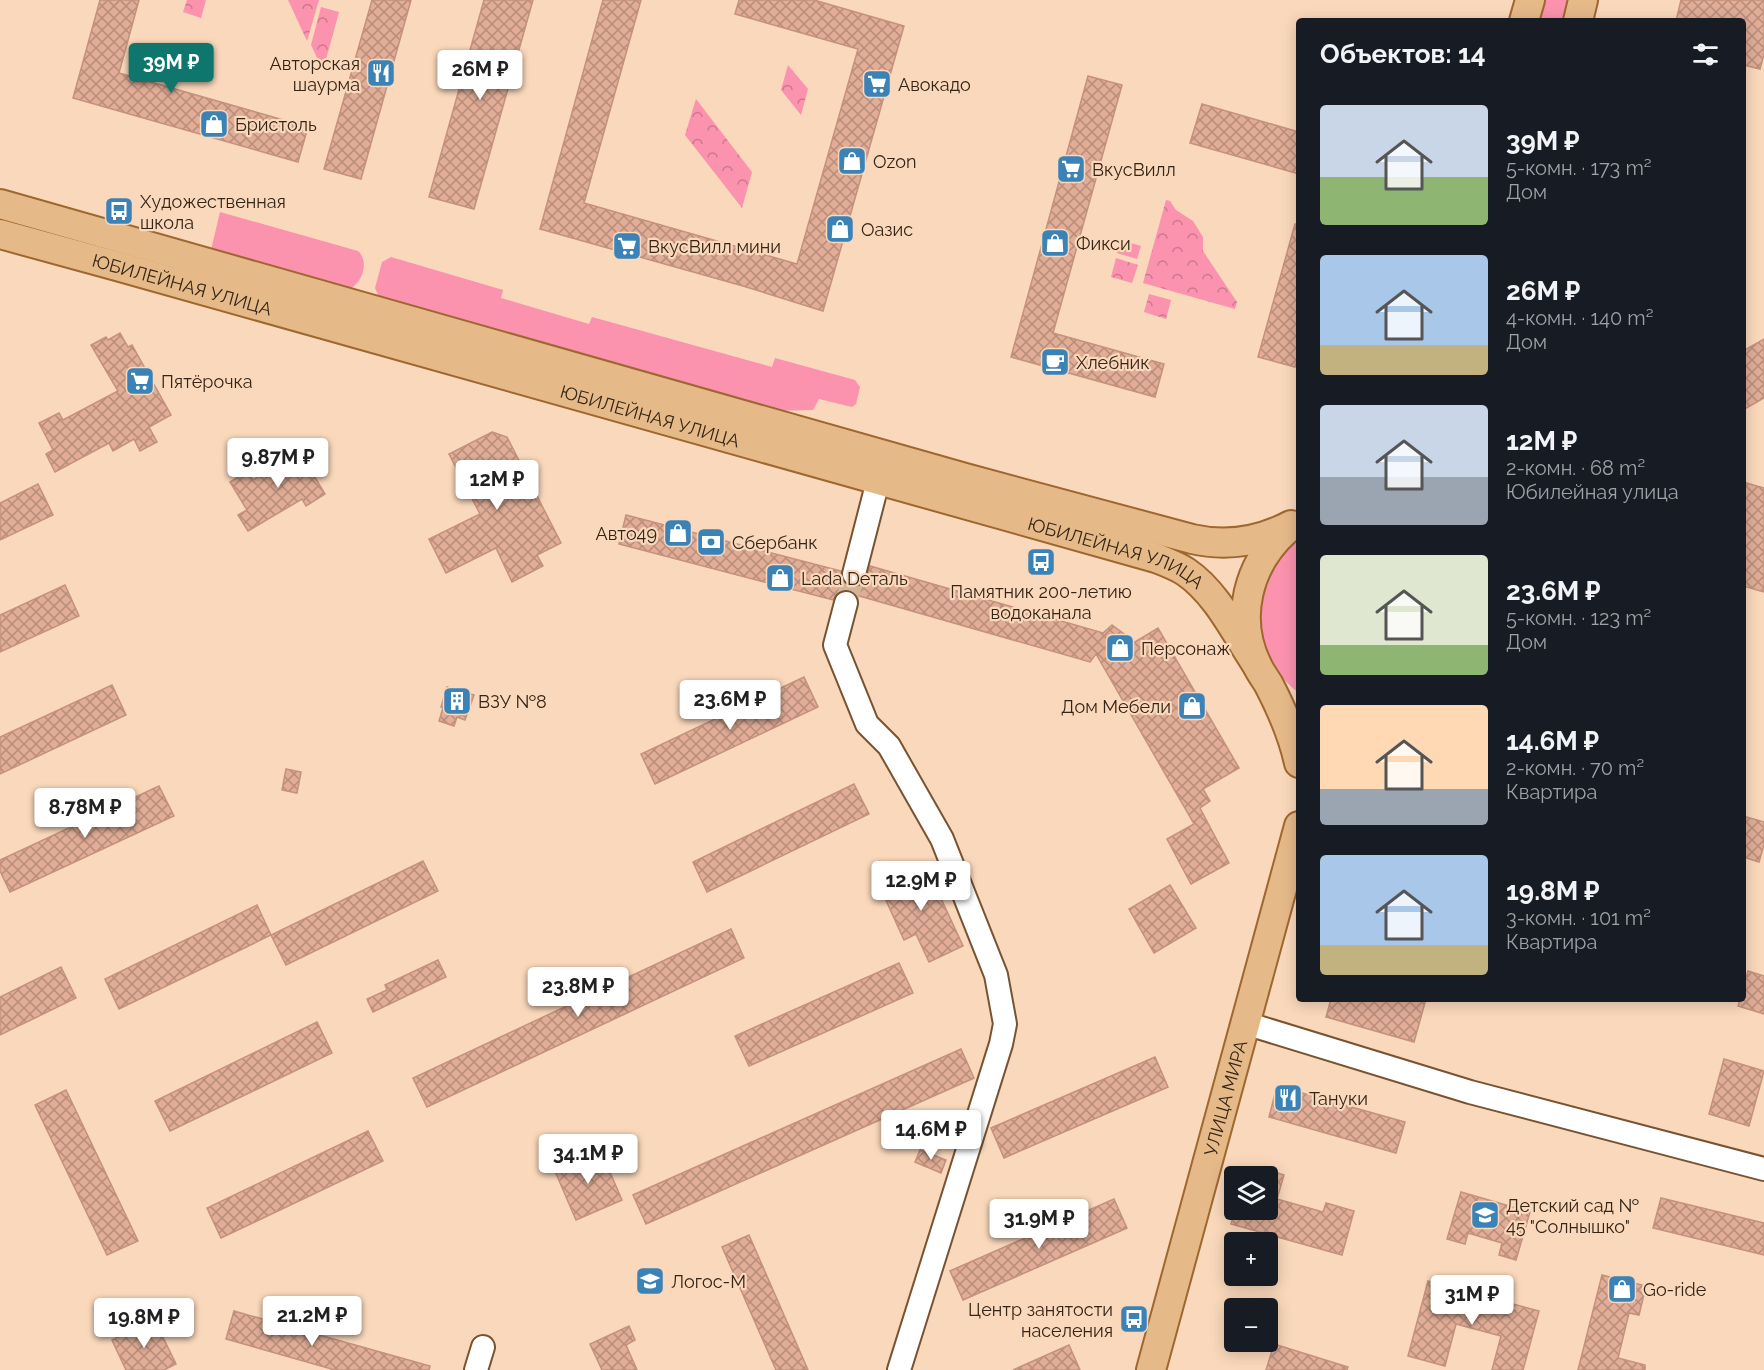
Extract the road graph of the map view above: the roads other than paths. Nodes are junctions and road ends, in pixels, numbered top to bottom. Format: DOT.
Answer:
graph roads {
  1 [pos="1530,0"];
  2 [pos="1583,0"];
  3 [pos="1525,18"];
  4 [pos="1579,18"];
  5 [pos="0,204"];
  6 [pos="0,234"];
  7 [pos="878,481"];
  8 [pos="1295,523"];
  9 [pos="854,574"];
  10 [pos="846,603"];
  11 [pos="1262,674"];
  12 [pos="1296,709"];
  13 [pos="1296,753"];
  14 [pos="1296,837"];
  15 [pos="1245,1023"];
  16 [pos="1764,1169"];
  17 [pos="483,1347"];
  18 [pos="476,1370"];
  19 [pos="899,1370"];
  20 [pos="1151,1370"];
  1 -- 3 [label="main road"];
  2 -- 4 [label="main road"];
  5 -- 8 [label="main road, ЮБИЛЕЙНАЯ УЛИЦА"];
  6 -- 7 [label="main road, ЮБИЛЕЙНАЯ УЛИЦА"];
  7 -- 9 [label="street"];
  7 -- 11 [label="main road, ЮБИЛЕЙНАЯ УЛИЦА"];
  8 -- 11 [label="main road"];
  10 -- 19 [label="street"];
  11 -- 12 [label="main road"];
  11 -- 13 [label="main road"];
  14 -- 15 [label="main road, УЛИЦА МИРА"];
  15 -- 16 [label="street"];
  15 -- 20 [label="main road, УЛИЦА МИРА"];
  17 -- 18 [label="street"];
}
